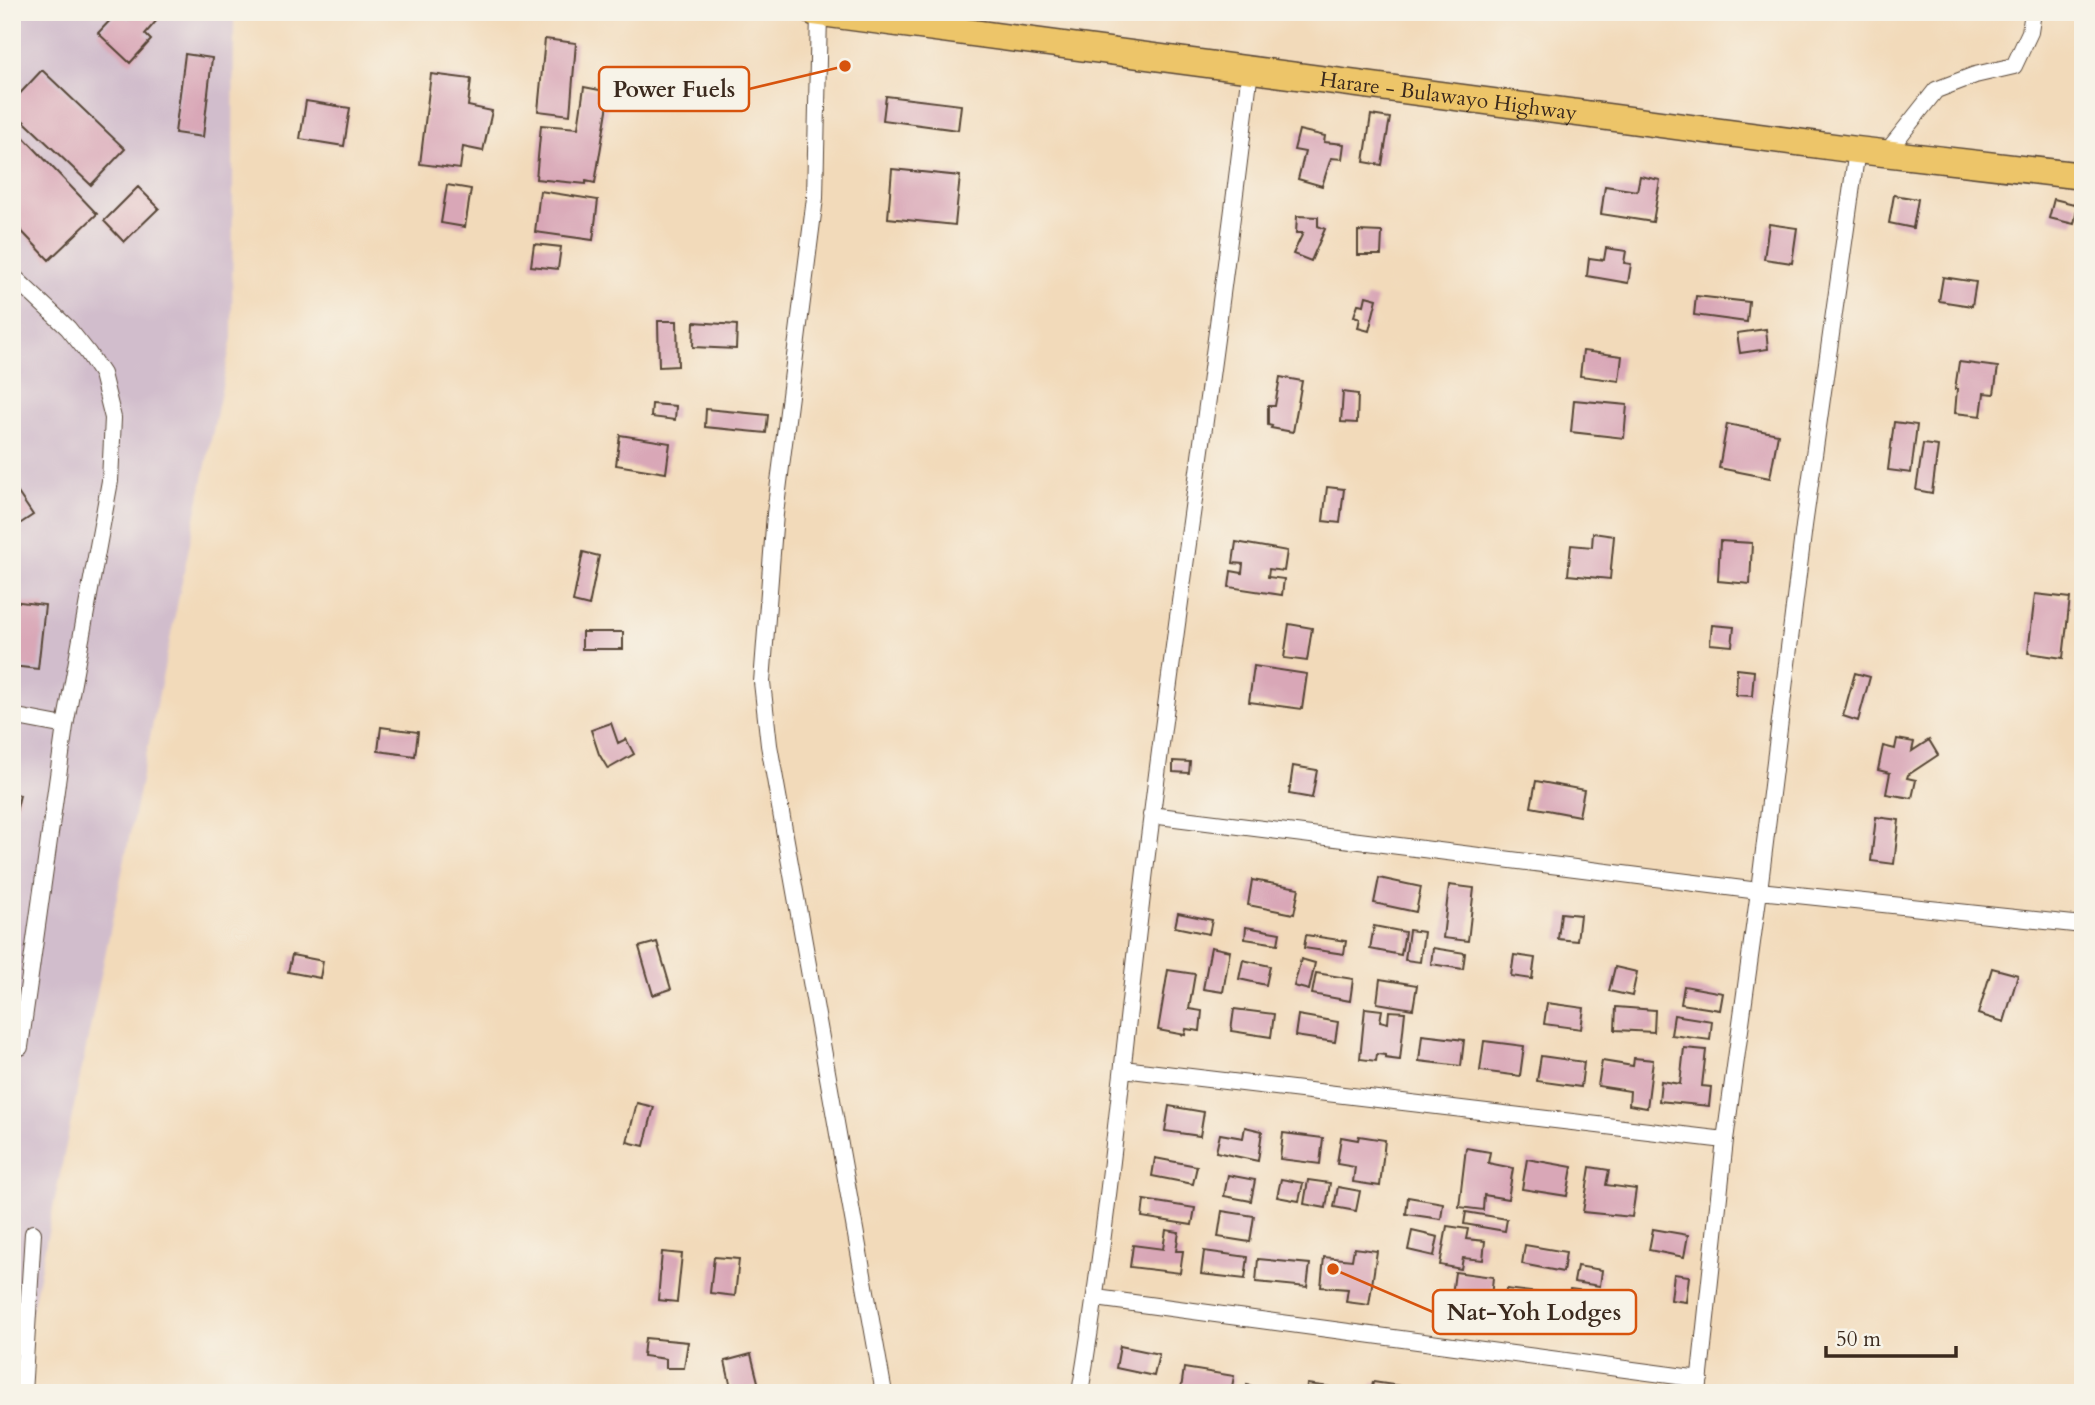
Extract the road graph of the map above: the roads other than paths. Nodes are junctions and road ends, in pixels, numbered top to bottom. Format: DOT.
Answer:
graph roads {
  1 [pos="2032,12"];
  2 [pos="817,13"];
  3 [pos="1250,69"];
  4 [pos="1857,149"];
  5 [pos="1886,153"];
  6 [pos="2083,176"];
  7 [pos="12,275"];
  8 [pos="12,716"];
  9 [pos="65,726"];
  10 [pos="1151,815"];
  11 [pos="1759,891"];
  12 [pos="2083,925"];
  13 [pos="12,1048"];
  14 [pos="1123,1069"];
  15 [pos="1725,1140"];
  16 [pos="33,1233"];
  17 [pos="1096,1298"];
  18 [pos="1699,1386"];
  19 [pos="23,1393"];
  20 [pos="884,1393"];
  21 [pos="1080,1393"];
  1 -- 5 [label="street"];
  2 -- 3 [label="highway, Harare - Bulawayo Highway"];
  2 -- 20 [label="street"];
  3 -- 4 [label="highway, Harare - Bulawayo Highway"];
  3 -- 10 [label="street"];
  4 -- 5 [label="highway, Harare - Bulawayo Highway"];
  4 -- 11 [label="street"];
  5 -- 6 [label="highway, Harare - Bulawayo Highway"];
  7 -- 9 [label="street"];
  8 -- 9 [label="street"];
  9 -- 13 [label="street"];
  10 -- 11 [label="street"];
  10 -- 14 [label="street"];
  11 -- 12 [label="street"];
  11 -- 15 [label="street"];
  14 -- 15 [label="street"];
  14 -- 17 [label="street"];
  15 -- 18 [label="street"];
  16 -- 19 [label="street"];
  17 -- 18 [label="street"];
  17 -- 21 [label="street"];
}
